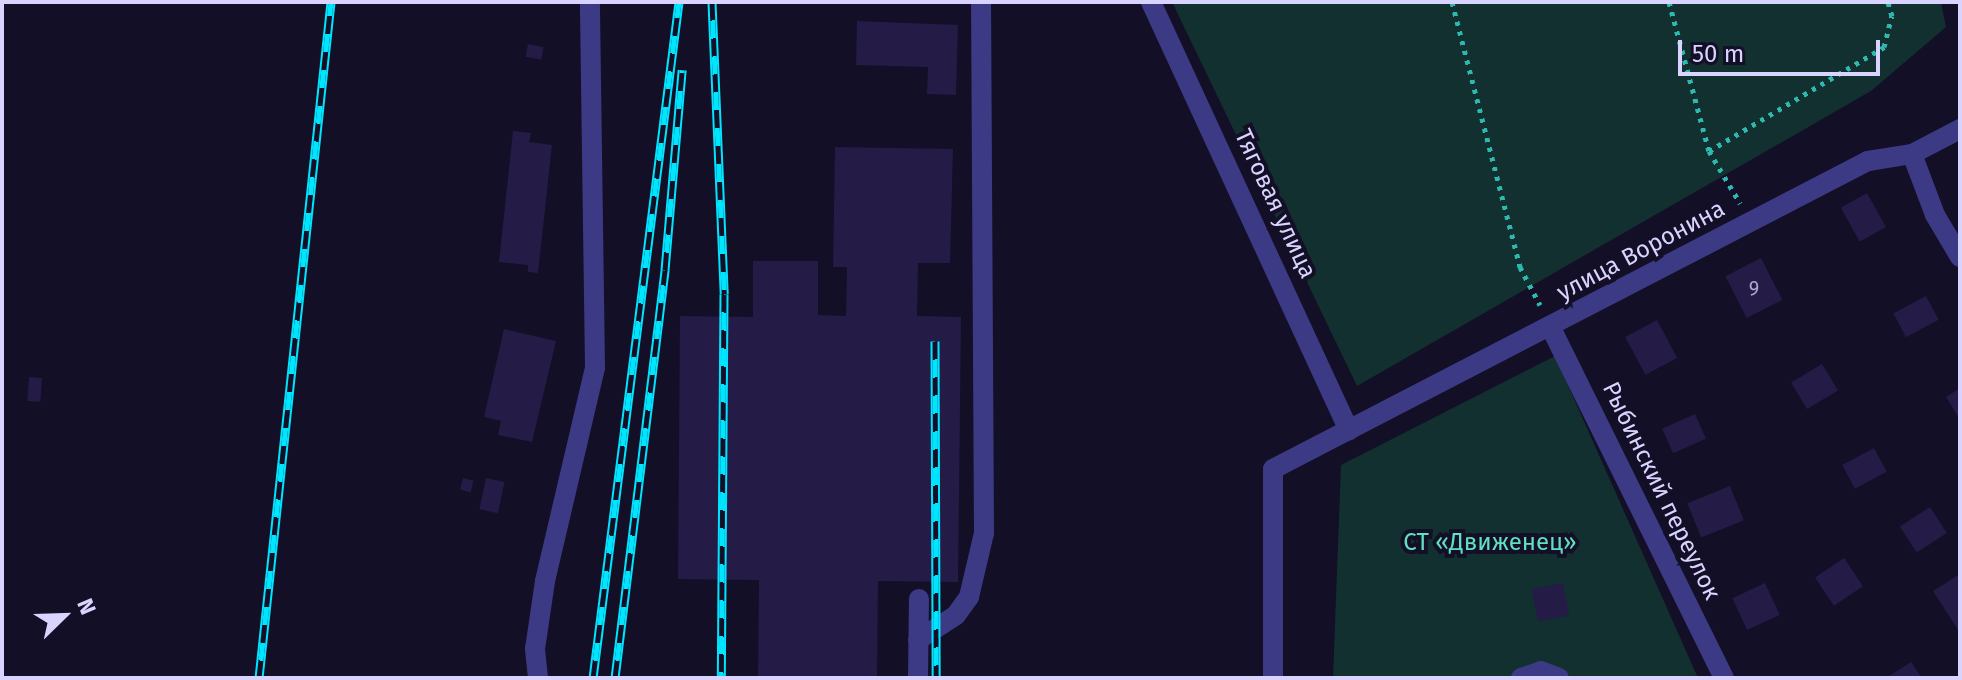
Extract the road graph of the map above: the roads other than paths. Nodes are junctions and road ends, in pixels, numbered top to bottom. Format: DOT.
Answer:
graph roads {
  1 [pos="590,2"];
  2 [pos="981,2"];
  3 [pos="1151,2"];
  4 [pos="1960,129"];
  5 [pos="1912,154"];
  6 [pos="1960,257"];
  7 [pos="1551,328"];
  8 [pos="1349,430"];
  9 [pos="919,599"];
  10 [pos="918,640"];
  11 [pos="538,678"];
  12 [pos="918,678"];
  13 [pos="1273,678"];
  14 [pos="1521,678"];
  15 [pos="1559,678"];
  16 [pos="1724,678"];
  1 -- 11 [label="street"];
  2 -- 10 [label="street"];
  3 -- 8 [label="street, Тяговая улица"];
  4 -- 5 [label="street, улица Воронина"];
  5 -- 6 [label="street"];
  5 -- 7 [label="street, улица Воронина"];
  7 -- 8 [label="street, улица Воронина"];
  7 -- 16 [label="street, Рыбинский переулок"];
  8 -- 13 [label="street, улица Воронина"];
  9 -- 10 [label="street"];
  10 -- 12 [label="street"];
  14 -- 15 [label="street"];
}
